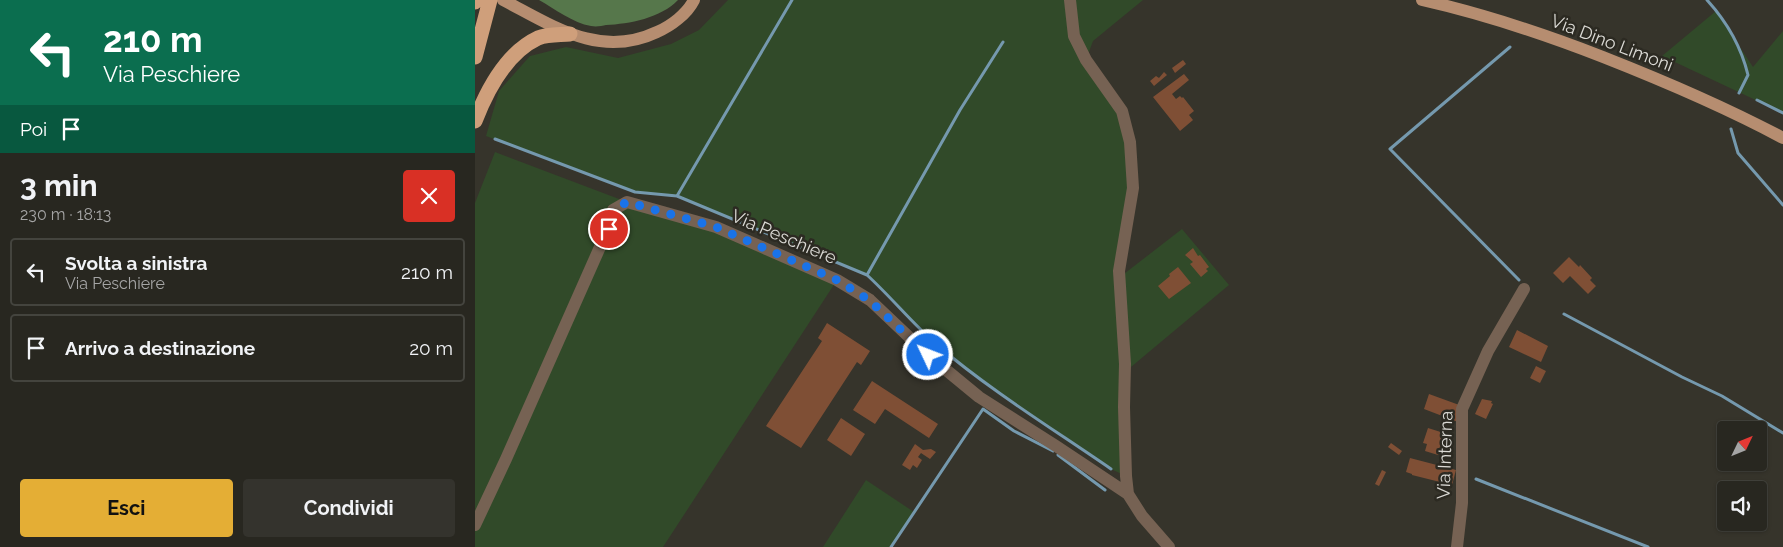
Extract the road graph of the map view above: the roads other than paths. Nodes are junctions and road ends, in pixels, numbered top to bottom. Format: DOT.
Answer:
graph roads {
  1 [pos="490,0"];
  2 [pos="503,0"];
  3 [pos="1070,0"];
  4 [pos="1422,0"];
  5 [pos="695,2"];
  6 [pos="570,34"];
  7 [pos="476,54"];
  8 [pos="475,121"];
  9 [pos="1783,138"];
  10 [pos="1523,289"];
  11 [pos="1128,494"];
  12 [pos="475,525"];
  13 [pos="1169,547"];
  14 [pos="1457,547"];
  1 -- 7 [label="highway"];
  2 -- 6 [label="main road"];
  3 -- 11 [label="street, Via Peschiere"];
  4 -- 9 [label="main road, Via Dino Limoni"];
  5 -- 6 [label="main road"];
  6 -- 8 [label="highway"];
  10 -- 14 [label="street, Via Interna"];
  11 -- 12 [label="street, Via Peschiere"];
  11 -- 13 [label="street, Via Peschiere"];
}
